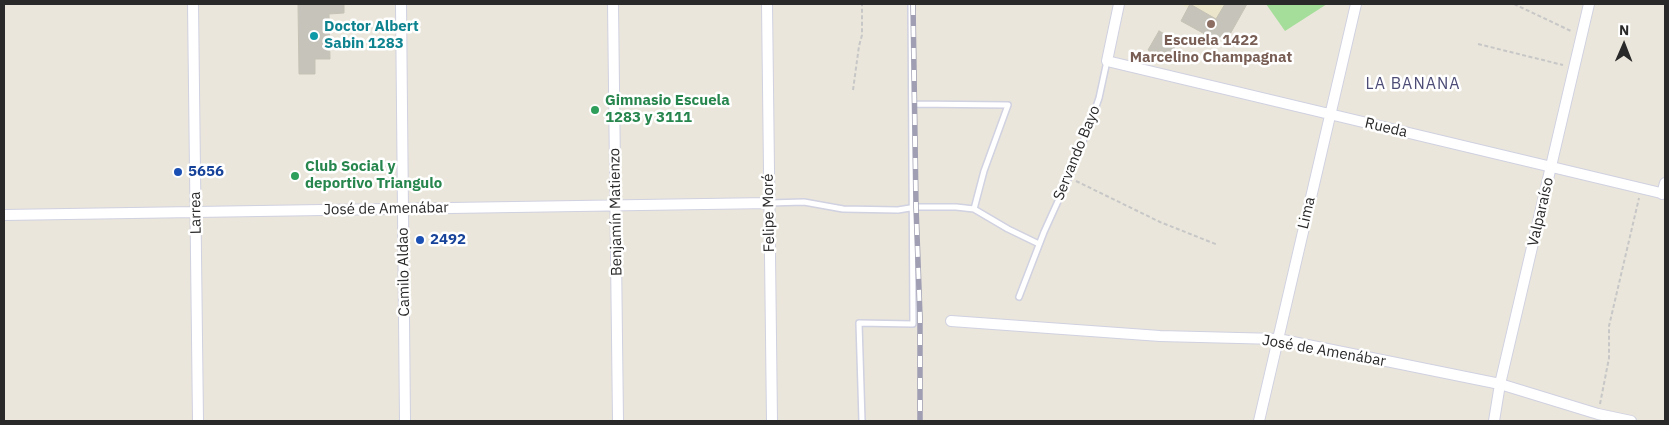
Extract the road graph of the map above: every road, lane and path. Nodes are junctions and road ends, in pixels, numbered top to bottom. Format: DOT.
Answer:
graph roads {
  1 [pos="193,4"];
  2 [pos="401,4"];
  3 [pos="613,4"];
  4 [pos="766,4"];
  5 [pos="862,4"];
  6 [pos="911,4"];
  7 [pos="1119,4"];
  8 [pos="1356,4"];
  9 [pos="1514,4"];
  10 [pos="1589,4"];
  11 [pos="1582,37"];
  12 [pos="1478,44"];
  13 [pos="1107,61"];
  14 [pos="1574,67"];
  15 [pos="852,90"];
  16 [pos="912,104"];
  17 [pos="1330,114"];
  18 [pos="1551,167"];
  19 [pos="1069,177"];
  20 [pos="1665,182"];
  21 [pos="1641,189"];
  22 [pos="1664,194"];
  23 [pos="769,203"];
  24 [pos="616,206"];
  25 [pos="912,208"];
  26 [pos="403,209"];
  27 [pos="974,209"];
  28 [pos="196,212"];
  29 [pos="4,216"];
  30 [pos="1040,244"];
  31 [pos="1218,245"];
  32 [pos="1019,297"];
  33 [pos="951,321"];
  34 [pos="1278,339"];
  35 [pos="1500,384"];
  36 [pos="1598,414"];
  37 [pos="198,421"];
  38 [pos="406,421"];
  39 [pos="618,421"];
  40 [pos="772,421"];
  41 [pos="862,421"];
  42 [pos="1259,421"];
  43 [pos="1494,421"];
  44 [pos="1631,421"];
  1 -- 28 [label="street, Larrea"];
  2 -- 26 [label="street, Camilo Aldao"];
  3 -- 24 [label="street, Benjamín Matienzo"];
  4 -- 23 [label="street, Felipe Moré"];
  5 -- 15 [label="path"];
  6 -- 16 [label="lane"];
  7 -- 13 [label="street, Servando Bayo"];
  8 -- 17 [label="street, Lima"];
  9 -- 11 [label="path"];
  10 -- 11 [label="street, Valparaíso"];
  11 -- 14 [label="street, Valparaíso"];
  12 -- 14 [label="path"];
  13 -- 17 [label="street, Rueda"];
  13 -- 19 [label="lane, Servando Bayo"];
  14 -- 18 [label="street, Valparaíso"];
  16 -- 25 [label="lane"];
  16 -- 27 [label="lane"];
  17 -- 18 [label="street, Rueda"];
  17 -- 34 [label="street, Lima"];
  18 -- 21 [label="street, Rueda"];
  18 -- 35 [label="street, Valparaíso"];
  19 -- 30 [label="lane, Servando Bayo"];
  19 -- 31 [label="path"];
  20 -- 22 [label="street"];
  21 -- 22 [label="street, Rueda"];
  21 -- 36 [label="path"];
  23 -- 24 [label="street, José de Amenábar"];
  23 -- 25 [label="lane"];
  23 -- 40 [label="street, Felipe Moré"];
  24 -- 26 [label="street, José de Amenábar"];
  24 -- 39 [label="street, Benjamín Matienzo"];
  25 -- 27 [label="lane"];
  25 -- 41 [label="lane"];
  26 -- 28 [label="street, José de Amenábar"];
  26 -- 38 [label="street, Camilo Aldao"];
  27 -- 30 [label="lane"];
  28 -- 29 [label="street, José de Amenábar"];
  28 -- 37 [label="street, Larrea"];
  30 -- 32 [label="lane, Servando Bayo"];
  33 -- 34 [label="street, José de Amenábar"];
  34 -- 35 [label="street, José de Amenábar"];
  34 -- 42 [label="street, Lima"];
  35 -- 36 [label="street, José de Amenábar"];
  35 -- 43 [label="street, Valparaíso"];
  36 -- 44 [label="street, José de Amenábar"];
}
